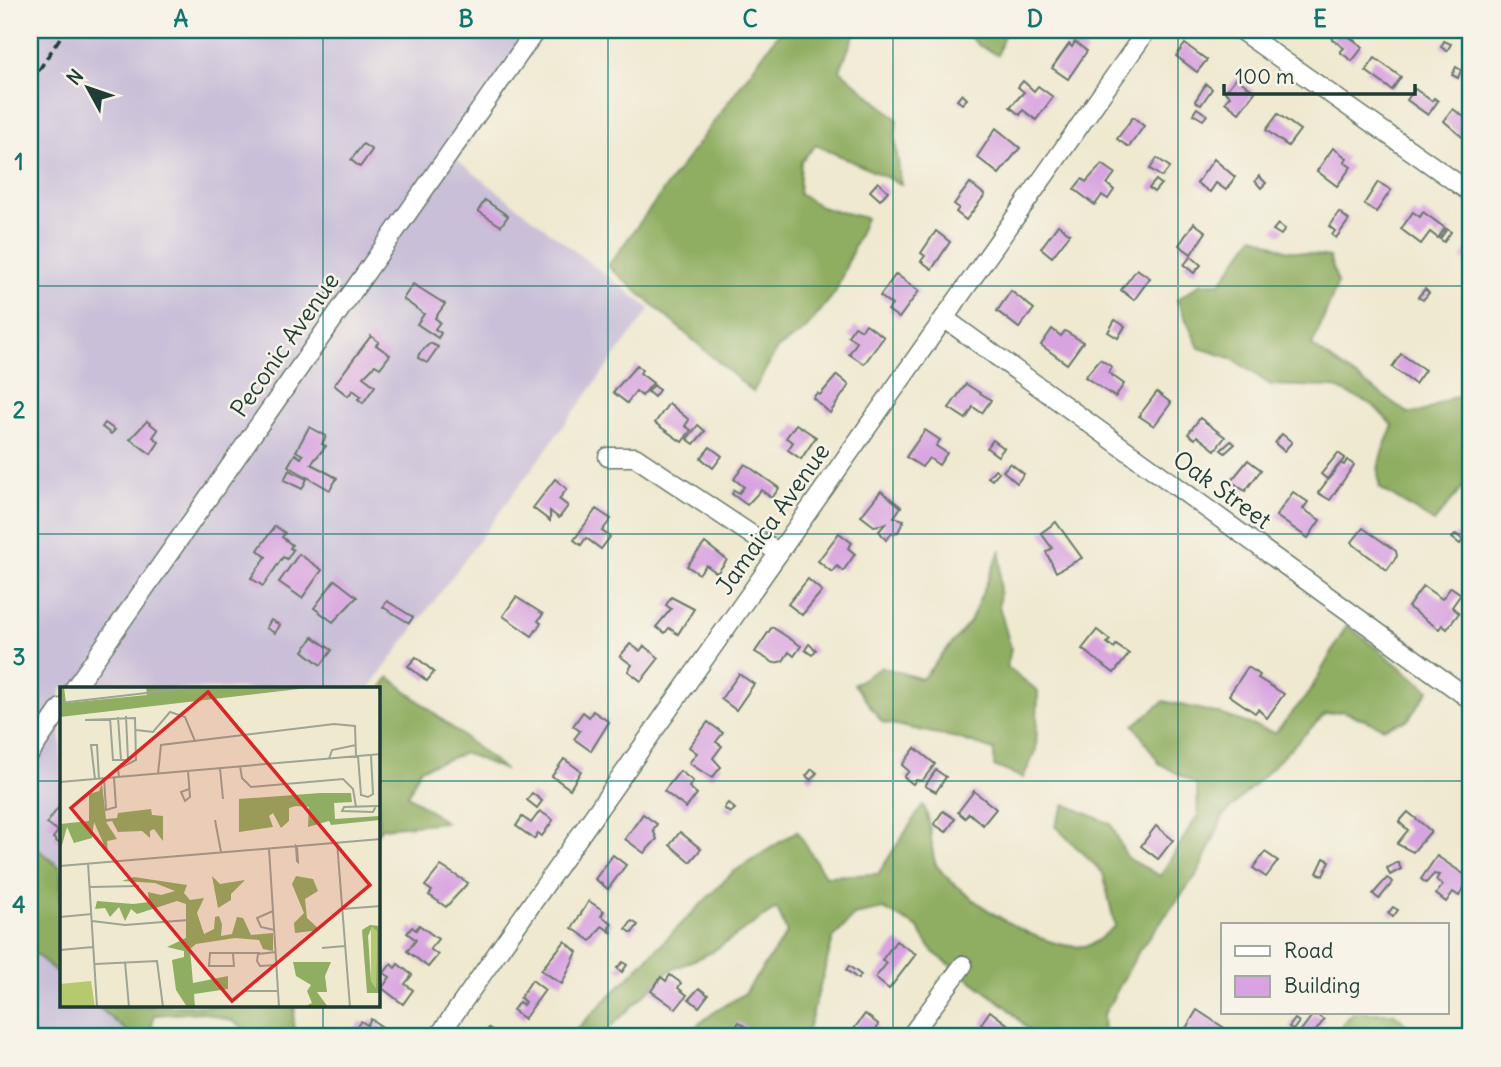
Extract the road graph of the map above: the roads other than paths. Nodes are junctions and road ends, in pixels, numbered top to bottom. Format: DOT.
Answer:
graph roads {
  1 [pos="536,30"];
  2 [pos="1147,30"];
  3 [pos="1240,30"];
  4 [pos="1471,193"];
  5 [pos="944,318"];
  6 [pos="608,457"];
  7 [pos="779,553"];
  8 [pos="75,687"];
  9 [pos="1471,700"];
  10 [pos="60,709"];
  11 [pos="30,753"];
  12 [pos="962,964"];
  13 [pos="438,1037"];
  14 [pos="910,1037"];
  1 -- 8 [label="street, Peconic Avenue"];
  2 -- 5 [label="street, Jamaica Avenue"];
  3 -- 4 [label="street"];
  5 -- 7 [label="street, Jamaica Avenue"];
  5 -- 9 [label="street, Oak Street"];
  6 -- 7 [label="street"];
  7 -- 13 [label="street, Jamaica Avenue"];
  10 -- 11 [label="street"];
  12 -- 14 [label="street"];
}
